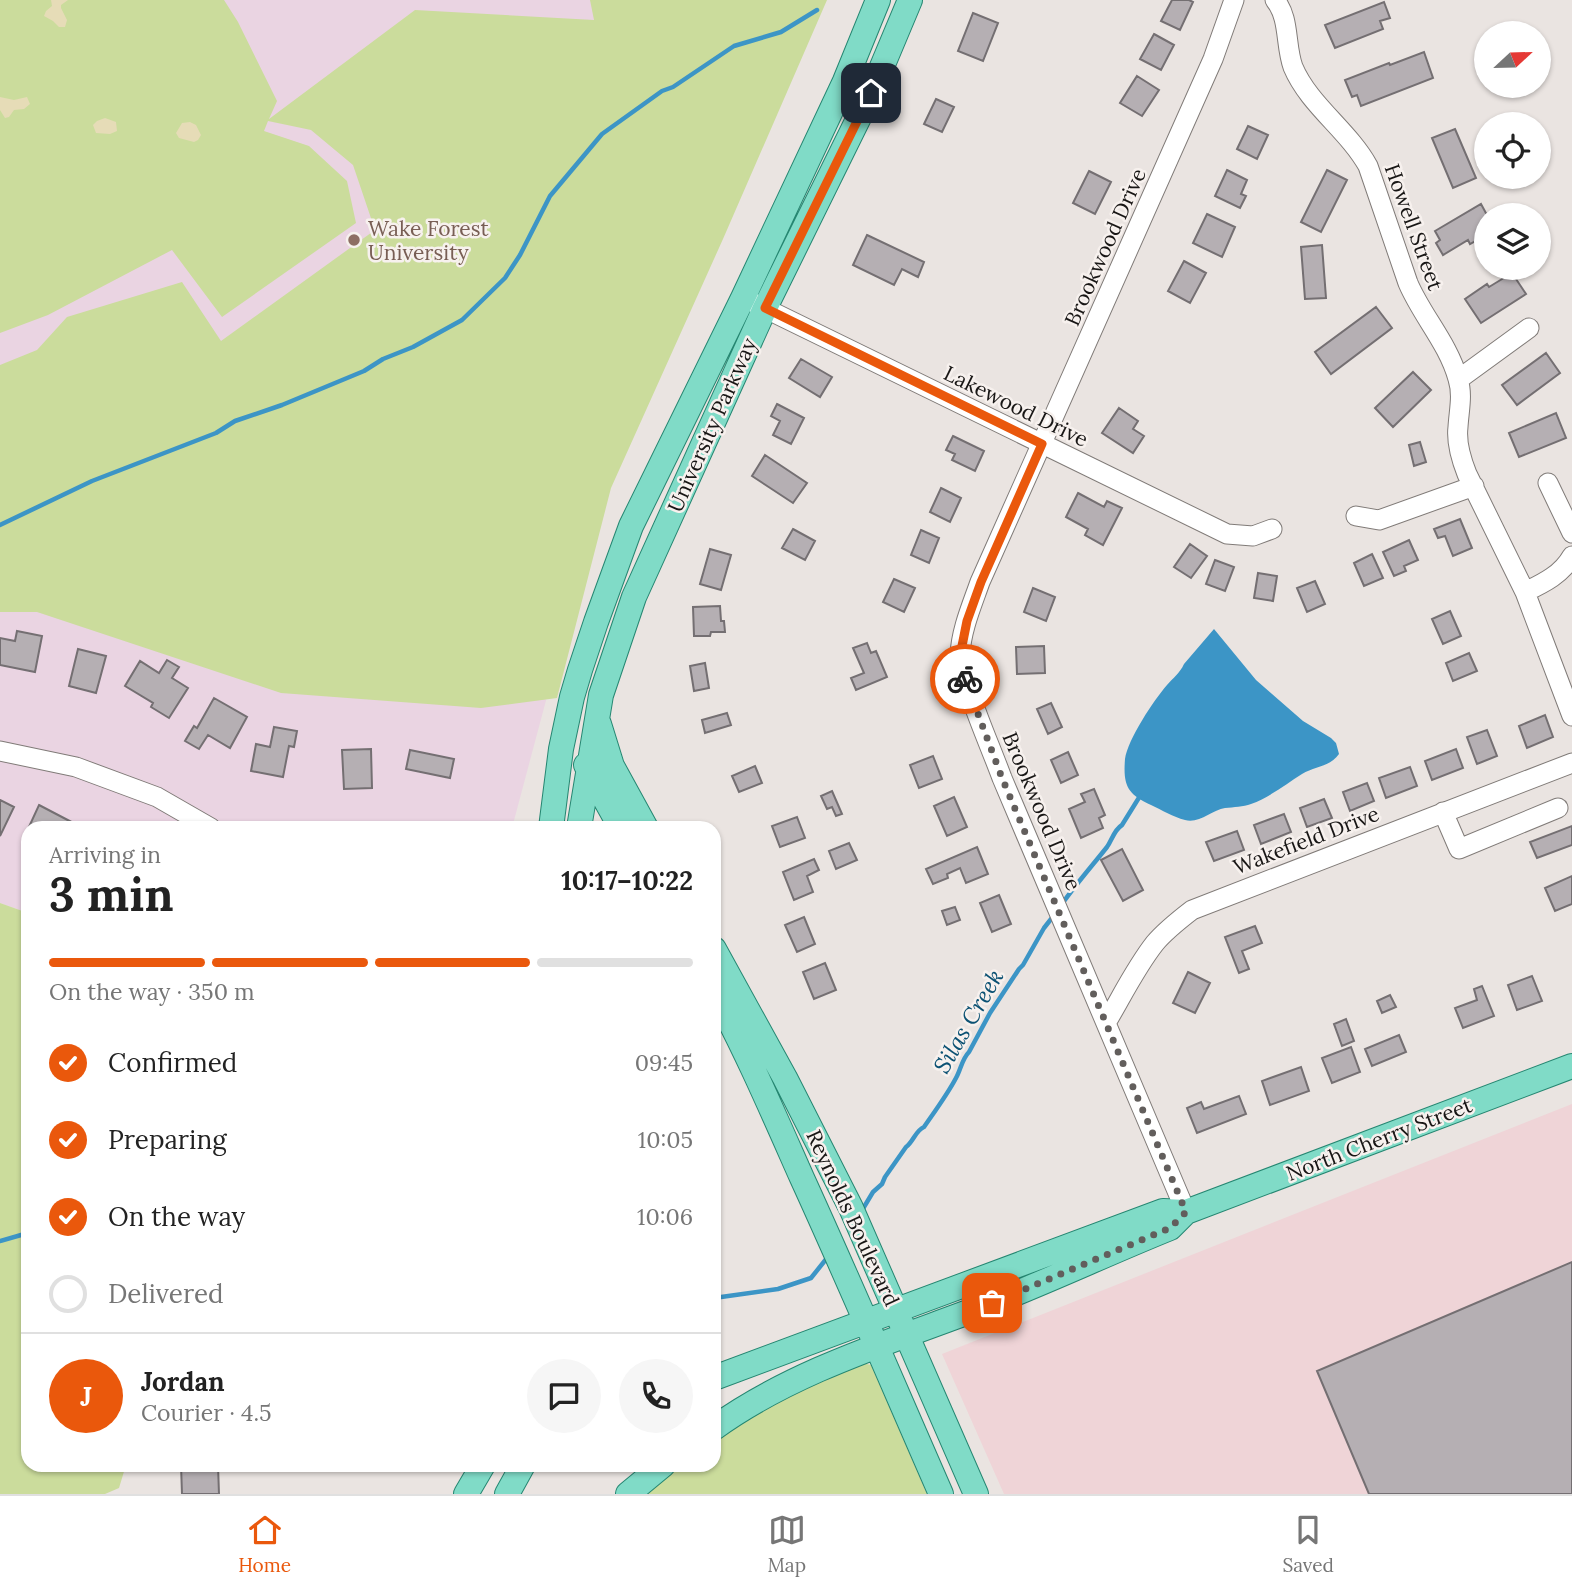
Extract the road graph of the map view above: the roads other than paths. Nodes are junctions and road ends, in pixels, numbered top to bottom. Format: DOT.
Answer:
graph roads {
  1 [pos="878,0"];
  2 [pos="910,0"];
  3 [pos="1234,0"];
  4 [pos="1275,0"];
  5 [pos="754,303"];
  6 [pos="1530,328"];
  7 [pos="1459,379"];
  8 [pos="1042,444"];
  9 [pos="1548,483"];
  10 [pos="1474,486"];
  11 [pos="1356,516"];
  12 [pos="1272,529"];
  13 [pos="1572,533"];
  14 [pos="1572,556"];
  15 [pos="1525,592"];
  16 [pos="596,622"];
  17 [pos="1572,716"];
  18 [pos="597,718"];
  19 [pos="0,751"];
  20 [pos="1572,763"];
  21 [pos="588,769"];
  22 [pos="1558,808"];
  23 [pos="1443,812"];
  24 [pos="199,821"];
  25 [pos="552,821"];
  26 [pos="580,821"];
  27 [pos="617,821"];
  28 [pos="642,821"];
  29 [pos="721,962"];
  30 [pos="721,1005"];
  31 [pos="1106,1023"];
  32 [pos="1572,1066"];
  33 [pos="1186,1212"];
  34 [pos="896,1309"];
  35 [pos="867,1320"];
  36 [pos="907,1335"];
  37 [pos="877,1346"];
  38 [pos="721,1375"];
  39 [pos="721,1424"];
  40 [pos="479,1472"];
  41 [pos="519,1472"];
  42 [pos="655,1472"];
  43 [pos="466,1494"];
  44 [pos="507,1494"];
  45 [pos="628,1494"];
  46 [pos="941,1494"];
  47 [pos="976,1494"];
  1 -- 5 [label="main road, University Parkway"];
  2 -- 5 [label="main road, University Parkway"];
  3 -- 8 [label="street, Brookwood Drive"];
  4 -- 7 [label="street, Howell Street"];
  5 -- 8 [label="street, Lakewood Drive"];
  5 -- 16 [label="main road, University Parkway"];
  5 -- 18 [label="main road, University Parkway"];
  6 -- 7 [label="street"];
  7 -- 10 [label="street, Howell Street"];
  8 -- 12 [label="street, Lakewood Drive"];
  8 -- 31 [label="street, Brookwood Drive"];
  9 -- 13 [label="street"];
  10 -- 11 [label="street"];
  10 -- 15 [label="street, Howell Street"];
  14 -- 15 [label="street"];
  15 -- 17 [label="street, Howell Street"];
  16 -- 21 [label="main road"];
  16 -- 25 [label="main road, University Parkway"];
  18 -- 21 [label="main road, University Parkway"];
  18 -- 28 [label="main road"];
  19 -- 24 [label="street"];
  20 -- 23 [label="street, Wakefield Drive"];
  21 -- 26 [label="main road, University Parkway"];
  21 -- 27 [label="main road"];
  22 -- 23 [label="street"];
  23 -- 31 [label="street, Wakefield Drive"];
  29 -- 34 [label="main road, Reynolds Boulevard"];
  30 -- 35 [label="main road, Reynolds Boulevard"];
  31 -- 33 [label="street, Brookwood Drive"];
  32 -- 33 [label="main road, North Cherry Street"];
  33 -- 34 [label="main road, North Cherry Street"];
  33 -- 36 [label="main road, North Cherry Street"];
  34 -- 35 [label="main road, North Cherry Street"];
  34 -- 36 [label="main road, Reynolds Boulevard"];
  35 -- 37 [label="main road, Reynolds Boulevard"];
  35 -- 38 [label="main road, North Cherry Street"];
  36 -- 37 [label="main road, North Cherry Street"];
  36 -- 47 [label="main road, Reynolds Boulevard"];
  37 -- 39 [label="main road, North Cherry Street"];
  37 -- 46 [label="main road, Reynolds Boulevard"];
  40 -- 43 [label="main road"];
  41 -- 44 [label="main road"];
  42 -- 45 [label="main road"];
}
